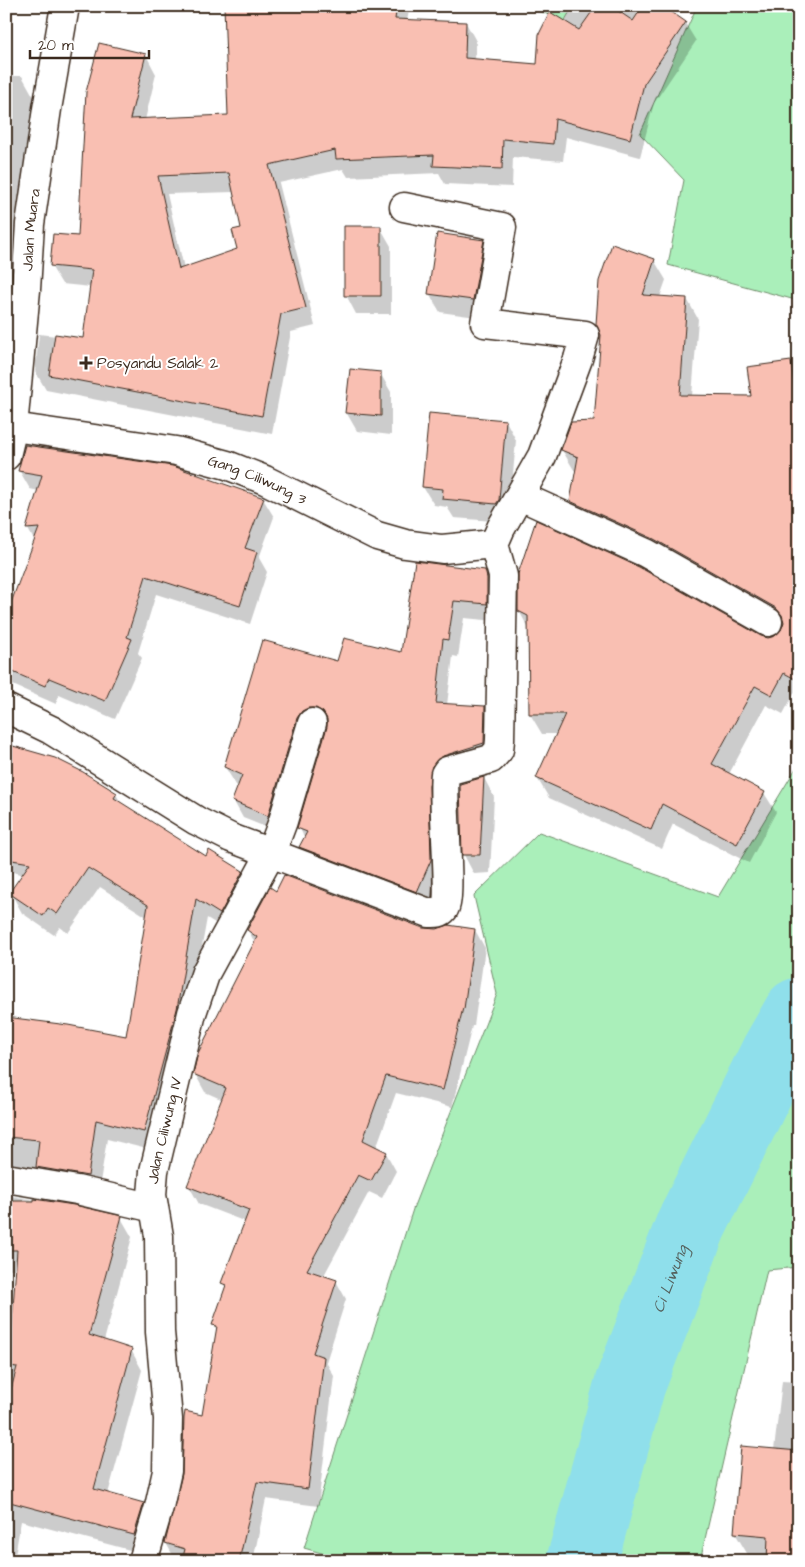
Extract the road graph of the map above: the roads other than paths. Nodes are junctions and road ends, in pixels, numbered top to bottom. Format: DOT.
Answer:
graph roads {
  1 [pos="64,6"];
  2 [pos="404,207"];
  3 [pos="16,290"];
  4 [pos="13,427"];
  5 [pos="6,456"];
  6 [pos="520,496"];
  7 [pos="494,544"];
  8 [pos="768,622"];
  9 [pos="6,708"];
  10 [pos="312,722"];
  11 [pos="271,854"];
  12 [pos="6,1178"];
  13 [pos="154,1208"];
  14 [pos="143,1561"];
  1 -- 3 [label="street, Jalan Muara"];
  2 -- 6 [label="street"];
  3 -- 4 [label="street, Jalan Muara"];
  4 -- 5 [label="street, Jalan Muara"];
  4 -- 7 [label="street, Gang Ciliwung 3"];
  6 -- 7 [label="street"];
  6 -- 8 [label="street"];
  7 -- 11 [label="street"];
  9 -- 11 [label="street"];
  10 -- 11 [label="street, Jalan Ciliwung IV"];
  11 -- 13 [label="street, Jalan Ciliwung IV"];
  12 -- 13 [label="street"];
  13 -- 14 [label="street, Jalan Ciliwung IV"];
}
